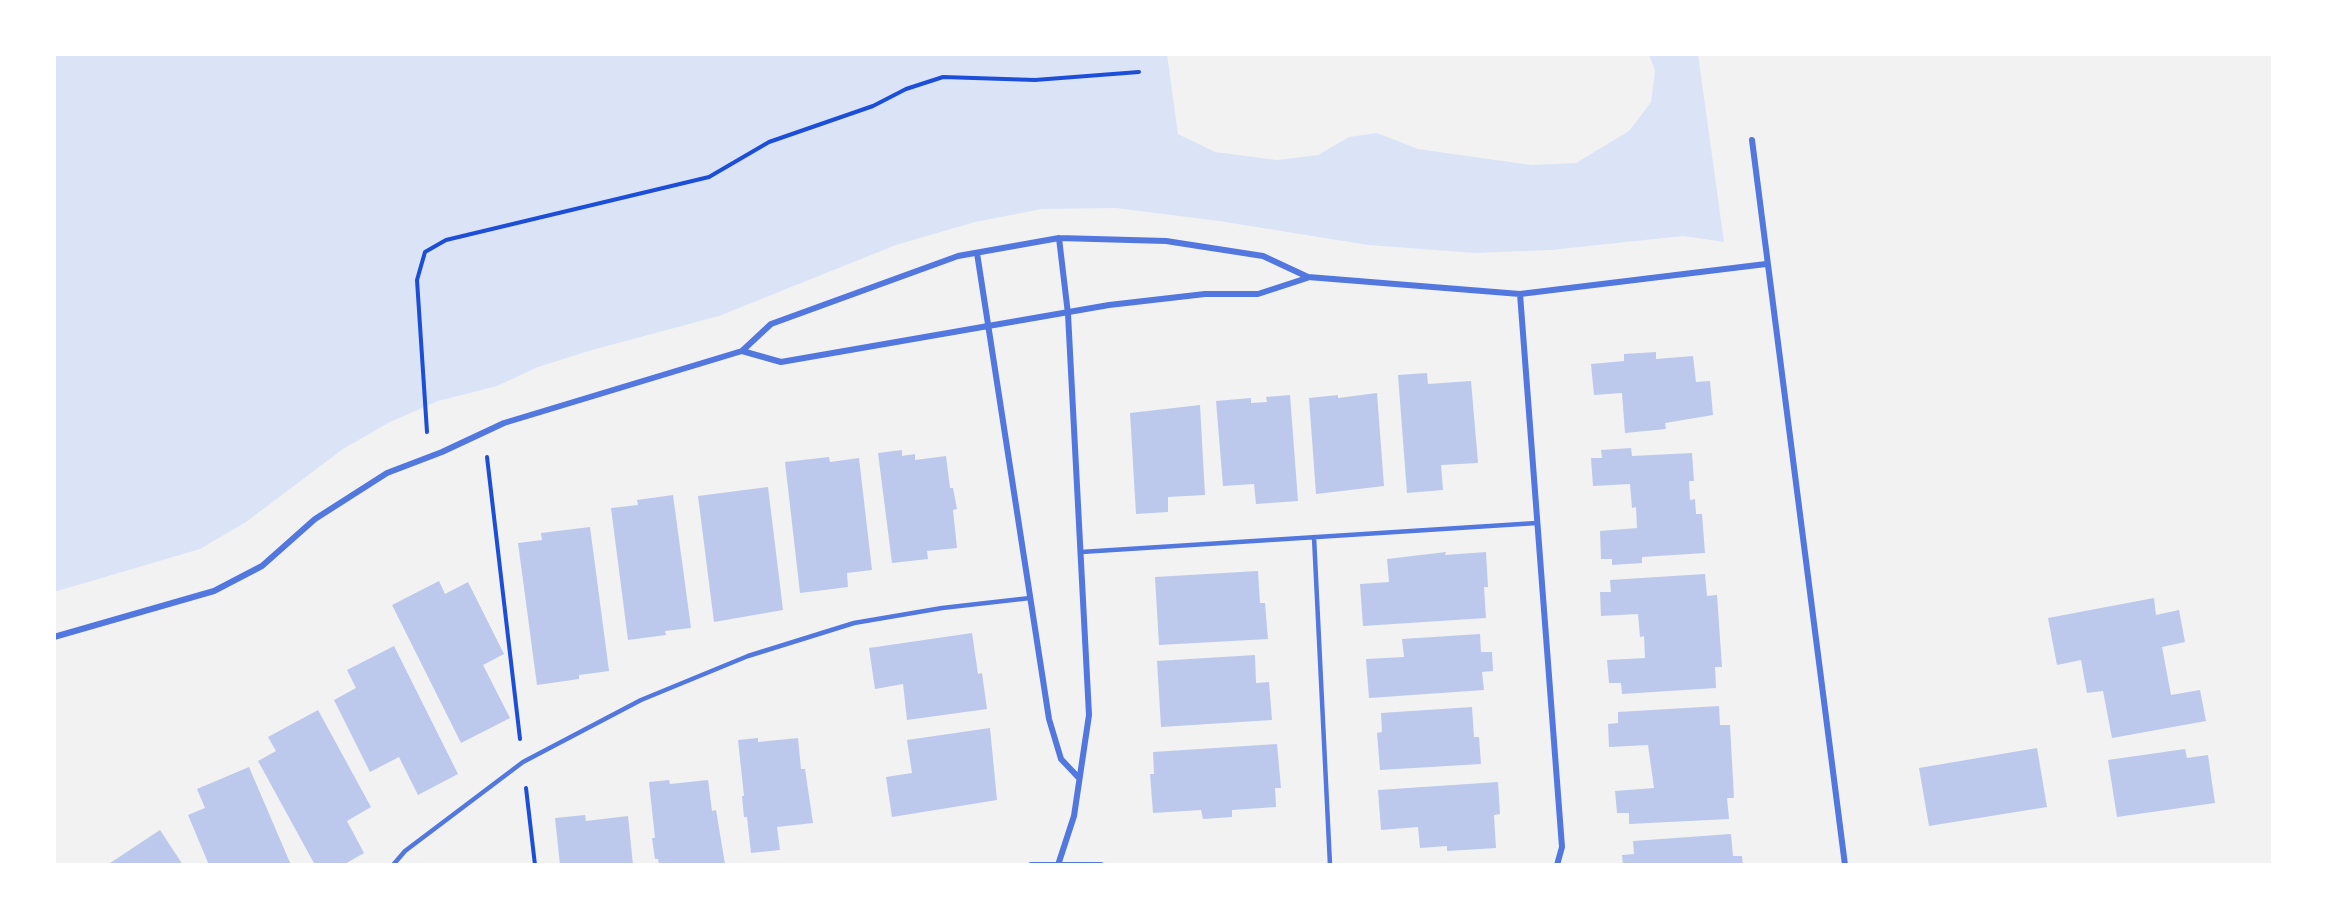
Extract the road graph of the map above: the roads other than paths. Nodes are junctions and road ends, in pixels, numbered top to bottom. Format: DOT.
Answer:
graph roads {
  1 [pos="1752,140"];
  2 [pos="1059,238"];
  3 [pos="977,253"];
  4 [pos="1766,264"];
  5 [pos="1308,277"];
  6 [pos="1520,294"];
  7 [pos="1068,314"];
  8 [pos="988,326"];
  9 [pos="742,351"];
  10 [pos="1537,523"];
  11 [pos="1314,537"];
  12 [pos="1080,552"];
  13 [pos="1030,598"];
  14 [pos="54,636"];
  15 [pos="1077,777"];
  16 [pos="393,865"];
  17 [pos="1031,865"];
  18 [pos="1058,865"];
  19 [pos="1101,865"];
  20 [pos="1330,865"];
  21 [pos="1557,865"];
  22 [pos="1845,865"];
  1 -- 4 [label="street"];
  2 -- 3 [label="street"];
  2 -- 5 [label="street"];
  2 -- 7 [label="street"];
  3 -- 8 [label="street"];
  3 -- 9 [label="street"];
  4 -- 6 [label="street"];
  4 -- 22 [label="street"];
  5 -- 6 [label="street"];
  5 -- 7 [label="street"];
  6 -- 10 [label="street"];
  7 -- 8 [label="street"];
  7 -- 12 [label="street"];
  8 -- 9 [label="street"];
  8 -- 13 [label="street"];
  9 -- 14 [label="street"];
  10 -- 11 [label="lane"];
  10 -- 21 [label="street"];
  11 -- 12 [label="lane"];
  11 -- 20 [label="lane"];
  12 -- 15 [label="street"];
  13 -- 15 [label="street"];
  13 -- 16 [label="lane"];
  15 -- 18 [label="street"];
  17 -- 18 [label="street"];
  18 -- 19 [label="street"];
}
